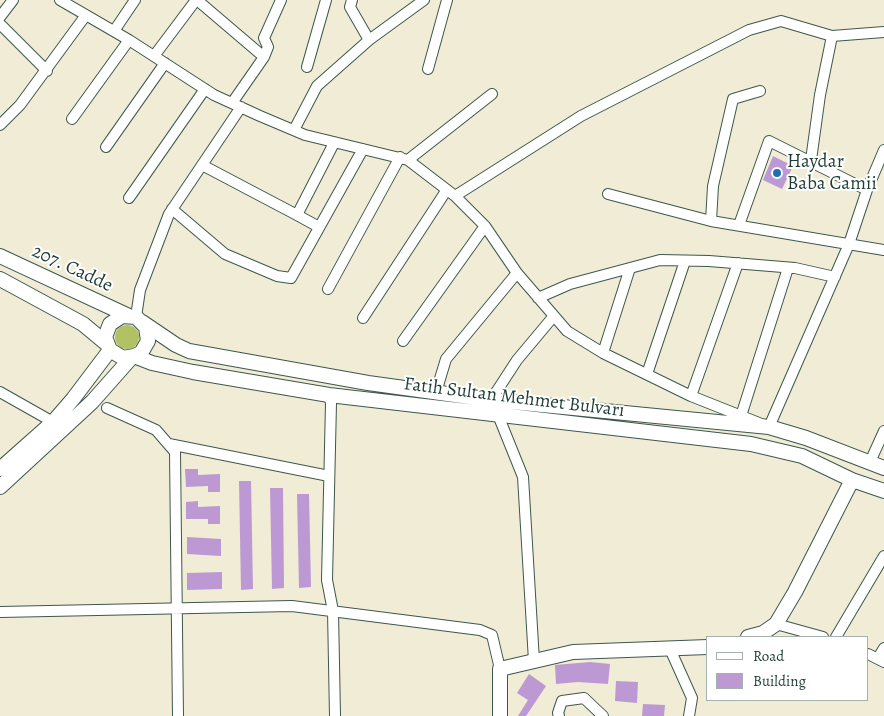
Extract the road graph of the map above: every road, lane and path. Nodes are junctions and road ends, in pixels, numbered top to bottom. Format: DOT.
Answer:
graph roads {
  1 [pos="14,0"];
  2 [pos="60,0"];
  3 [pos="135,0"];
  4 [pos="196,0"];
  5 [pos="282,0"];
  6 [pos="326,0"];
  7 [pos="352,0"];
  8 [pos="424,0"];
  9 [pos="447,0"];
  10 [pos="86,16"];
  11 [pos="0,17"];
  12 [pos="0,24"];
  13 [pos="114,31"];
  14 [pos="884,32"];
  15 [pos="832,36"];
  16 [pos="129,40"];
  17 [pos="369,40"];
  18 [pos="154,56"];
  19 [pos="264,57"];
  20 [pos="165,63"];
  21 [pos="307,67"];
  22 [pos="428,69"];
  23 [pos="47,71"];
  24 [pos="205,89"];
  25 [pos="760,91"];
  26 [pos="492,94"];
  27 [pos="236,105"];
  28 [pos="72,119"];
  29 [pos="0,125"];
  30 [pos="294,130"];
  31 [pos="334,142"];
  32 [pos="106,147"];
  33 [pos="363,148"];
  34 [pos="884,150"];
  35 [pos="404,158"];
  36 [pos="810,160"];
  37 [pos="882,164"];
  38 [pos="202,165"];
  39 [pos="867,190"];
  40 [pos="450,193"];
  41 [pos="608,194"];
  42 [pos="129,198"];
  43 [pos="172,209"];
  44 [pos="298,215"];
  45 [pos="711,221"];
  46 [pos="739,225"];
  47 [pos="319,226"];
  48 [pos="485,226"];
  49 [pos="849,244"];
  50 [pos="884,250"];
  51 [pos="0,256"];
  52 [pos="685,261"];
  53 [pos="738,263"];
  54 [pos="630,268"];
  55 [pos="788,268"];
  56 [pos="517,273"];
  57 [pos="835,276"];
  58 [pos="0,279"];
  59 [pos="328,289"];
  60 [pos="538,298"];
  61 [pos="136,318"];
  62 [pos="363,318"];
  63 [pos="554,318"];
  64 [pos="403,341"];
  65 [pos="108,347"];
  66 [pos="603,353"];
  67 [pos="133,357"];
  68 [pos="647,374"];
  69 [pos="0,392"];
  70 [pos="436,392"];
  71 [pos="329,395"];
  72 [pos="691,396"];
  73 [pos="491,400"];
  74 [pos="106,408"];
  75 [pos="498,415"];
  76 [pos="741,416"];
  77 [pos="52,422"];
  78 [pos="769,427"];
  79 [pos="884,431"];
  80 [pos="169,444"];
  81 [pos="870,462"];
  82 [pos="884,468"];
  83 [pos="0,469"];
  84 [pos="329,476"];
  85 [pos="852,480"];
  86 [pos="0,487"];
  87 [pos="884,491"];
  88 [pos="884,556"];
  89 [pos="176,609"];
  90 [pos="333,611"];
  91 [pos="0,612"];
  92 [pos="776,624"];
  93 [pos="751,636"];
  94 [pos="819,636"];
  95 [pos="837,636"];
  96 [pos="706,647"];
  97 [pos="884,648"];
  98 [pos="670,649"];
  99 [pos="876,658"];
  100 [pos="534,661"];
  101 [pos="500,669"];
  102 [pos="178,716"];
  103 [pos="335,716"];
  104 [pos="500,716"];
  105 [pos="559,716"];
  106 [pos="603,716"];
  107 [pos="690,716"];
  1 -- 11 [label="street"];
  2 -- 10 [label="street"];
  3 -- 13 [label="street"];
  4 -- 18 [label="street"];
  4 -- 19 [label="street"];
  5 -- 19 [label="street"];
  6 -- 21 [label="street"];
  7 -- 17 [label="street"];
  8 -- 17 [label="street"];
  9 -- 22 [label="street"];
  10 -- 13 [label="street"];
  10 -- 23 [label="street"];
  12 -- 23 [label="street"];
  13 -- 16 [label="street"];
  14 -- 15 [label="street"];
  15 -- 36 [label="street"];
  15 -- 40 [label="street"];
  16 -- 18 [label="street"];
  16 -- 28 [label="street"];
  17 -- 30 [label="street"];
  18 -- 20 [label="street"];
  19 -- 27 [label="street"];
  20 -- 24 [label="street"];
  20 -- 32 [label="street"];
  23 -- 29 [label="street"];
  24 -- 27 [label="street"];
  24 -- 42 [label="street"];
  25 -- 45 [label="street"];
  26 -- 35 [label="street"];
  27 -- 30 [label="street"];
  27 -- 38 [label="street"];
  30 -- 31 [label="street"];
  31 -- 33 [label="street"];
  31 -- 44 [label="street"];
  33 -- 35 [label="street"];
  33 -- 47 [label="street"];
  34 -- 37 [label="street"];
  35 -- 40 [label="street"];
  35 -- 59 [label="street"];
  36 -- 39 [label="street"];
  36 -- 46 [label="street"];
  37 -- 39 [label="street"];
  38 -- 43 [label="street"];
  38 -- 44 [label="street"];
  39 -- 49 [label="street"];
  40 -- 48 [label="street"];
  40 -- 62 [label="street"];
  41 -- 45 [label="street"];
  43 -- 47 [label="street"];
  43 -- 61 [label="street"];
  44 -- 47 [label="street"];
  45 -- 46 [label="street"];
  46 -- 49 [label="street"];
  48 -- 56 [label="street"];
  48 -- 64 [label="street"];
  49 -- 50 [label="street"];
  49 -- 57 [label="street"];
  51 -- 61 [label="main road, 207. Cadde"];
  52 -- 53 [label="street"];
  52 -- 54 [label="street"];
  52 -- 68 [label="street"];
  53 -- 55 [label="street"];
  53 -- 72 [label="street"];
  54 -- 60 [label="street"];
  54 -- 66 [label="street"];
  55 -- 57 [label="street"];
  55 -- 76 [label="street"];
  56 -- 60 [label="street"];
  56 -- 70 [label="street"];
  57 -- 78 [label="street"];
  58 -- 65 [label="main road"];
  60 -- 63 [label="street"];
  61 -- 65 [label="main road"];
  61 -- 67 [label="main road"];
  61 -- 70 [label="main road, Fatih Sultan Mehmet Bulvarı"];
  63 -- 66 [label="street"];
  63 -- 73 [label="street"];
  65 -- 67 [label="main road"];
  65 -- 77 [label="main road"];
  66 -- 68 [label="street"];
  67 -- 71 [label="main road, Fatih Sultan Mehmet Bulvarı"];
  67 -- 86 [label="main road"];
  68 -- 72 [label="street"];
  69 -- 77 [label="street"];
  70 -- 73 [label="main road, Fatih Sultan Mehmet Bulvarı"];
  71 -- 75 [label="main road, Fatih Sultan Mehmet Bulvarı"];
  71 -- 84 [label="street"];
  72 -- 76 [label="street"];
  73 -- 78 [label="main road, Fatih Sultan Mehmet Bulvarı"];
  74 -- 80 [label="street"];
  75 -- 85 [label="main road, Fatih Sultan Mehmet Bulvarı"];
  75 -- 100 [label="street"];
  76 -- 78 [label="street"];
  77 -- 83 [label="main road"];
  78 -- 81 [label="main road, Fatih Sultan Mehmet Bulvarı"];
  79 -- 81 [label="street"];
  80 -- 84 [label="street"];
  80 -- 89 [label="street"];
  81 -- 82 [label="main road, Fatih Sultan Mehmet Bulvarı"];
  84 -- 90 [label="street"];
  85 -- 87 [label="main road, Fatih Sultan Mehmet Bulvarı"];
  85 -- 92 [label="main road"];
  88 -- 95 [label="street"];
  89 -- 90 [label="street"];
  89 -- 91 [label="street"];
  89 -- 102 [label="street"];
  90 -- 101 [label="street"];
  90 -- 103 [label="street"];
  92 -- 93 [label="main road"];
  92 -- 94 [label="street"];
  96 -- 98 [label="main road"];
  97 -- 99 [label="street"];
  98 -- 100 [label="main road"];
  98 -- 107 [label="street"];
  100 -- 101 [label="main road"];
  101 -- 104 [label="main road"];
  105 -- 106 [label="street"];
}
